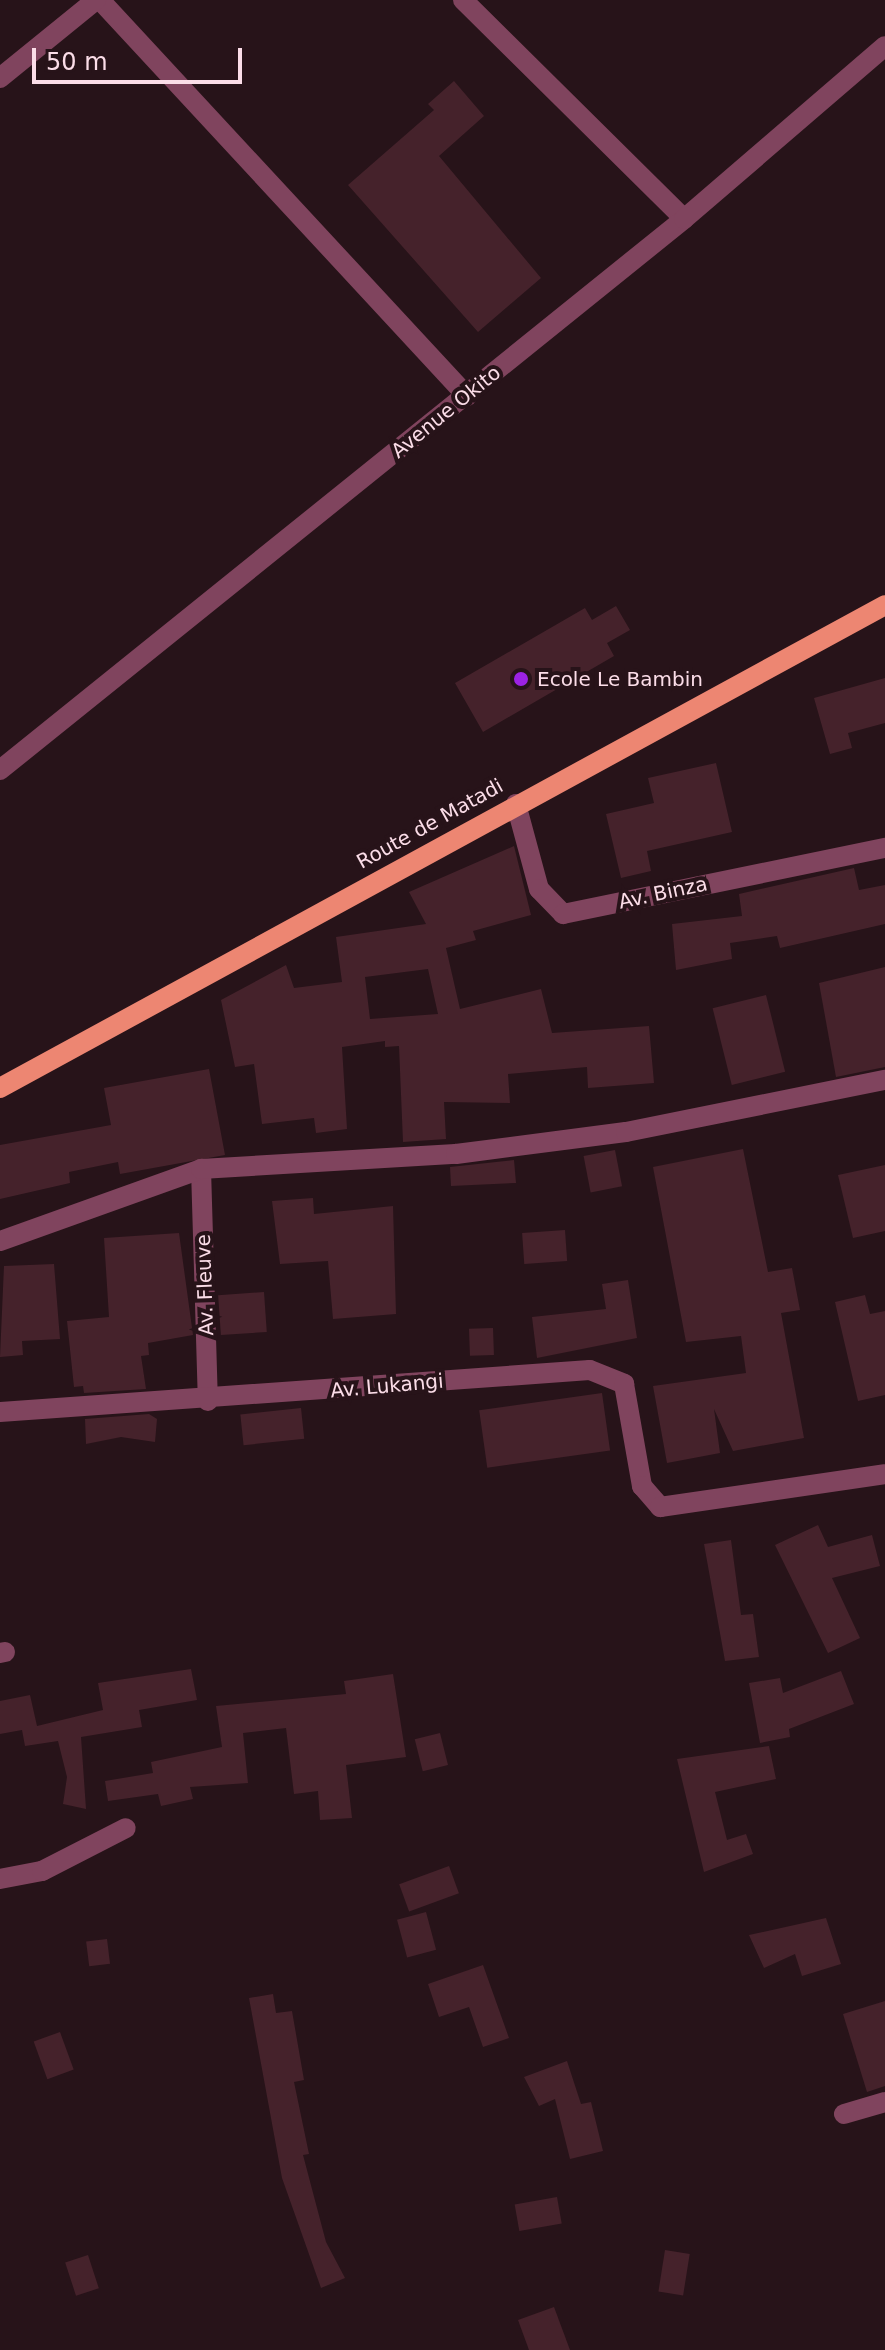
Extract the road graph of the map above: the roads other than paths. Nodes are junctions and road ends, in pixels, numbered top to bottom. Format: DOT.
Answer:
graph roads {
  1 [pos="98,0"];
  2 [pos="463,0"];
  3 [pos="885,46"];
  4 [pos="0,78"];
  5 [pos="684,219"];
  6 [pos="467,396"];
  7 [pos="885,605"];
  8 [pos="0,770"];
  9 [pos="516,804"];
  10 [pos="885,848"];
  11 [pos="885,1080"];
  12 [pos="0,1088"];
  13 [pos="201,1169"];
  14 [pos="0,1241"];
  15 [pos="208,1401"];
  16 [pos="0,1412"];
  17 [pos="885,1474"];
  18 [pos="126,1828"];
  19 [pos="0,1879"];
  20 [pos="885,2102"];
  21 [pos="844,2114"];
  1 -- 4 [label="street"];
  1 -- 6 [label="street"];
  2 -- 5 [label="street"];
  3 -- 5 [label="street, Avenue Okito"];
  5 -- 6 [label="street, Avenue Okito"];
  6 -- 8 [label="street, Avenue Okito"];
  7 -- 9 [label="main road, Route de Matadi"];
  9 -- 10 [label="street, Av. Binza"];
  9 -- 12 [label="main road, Route de Matadi"];
  11 -- 13 [label="street"];
  13 -- 14 [label="street"];
  13 -- 15 [label="street, Av. Fleuve"];
  15 -- 16 [label="street, Av. Lukangi"];
  15 -- 17 [label="street, Av. Lukangi"];
  18 -- 19 [label="street"];
  20 -- 21 [label="street"];
}
